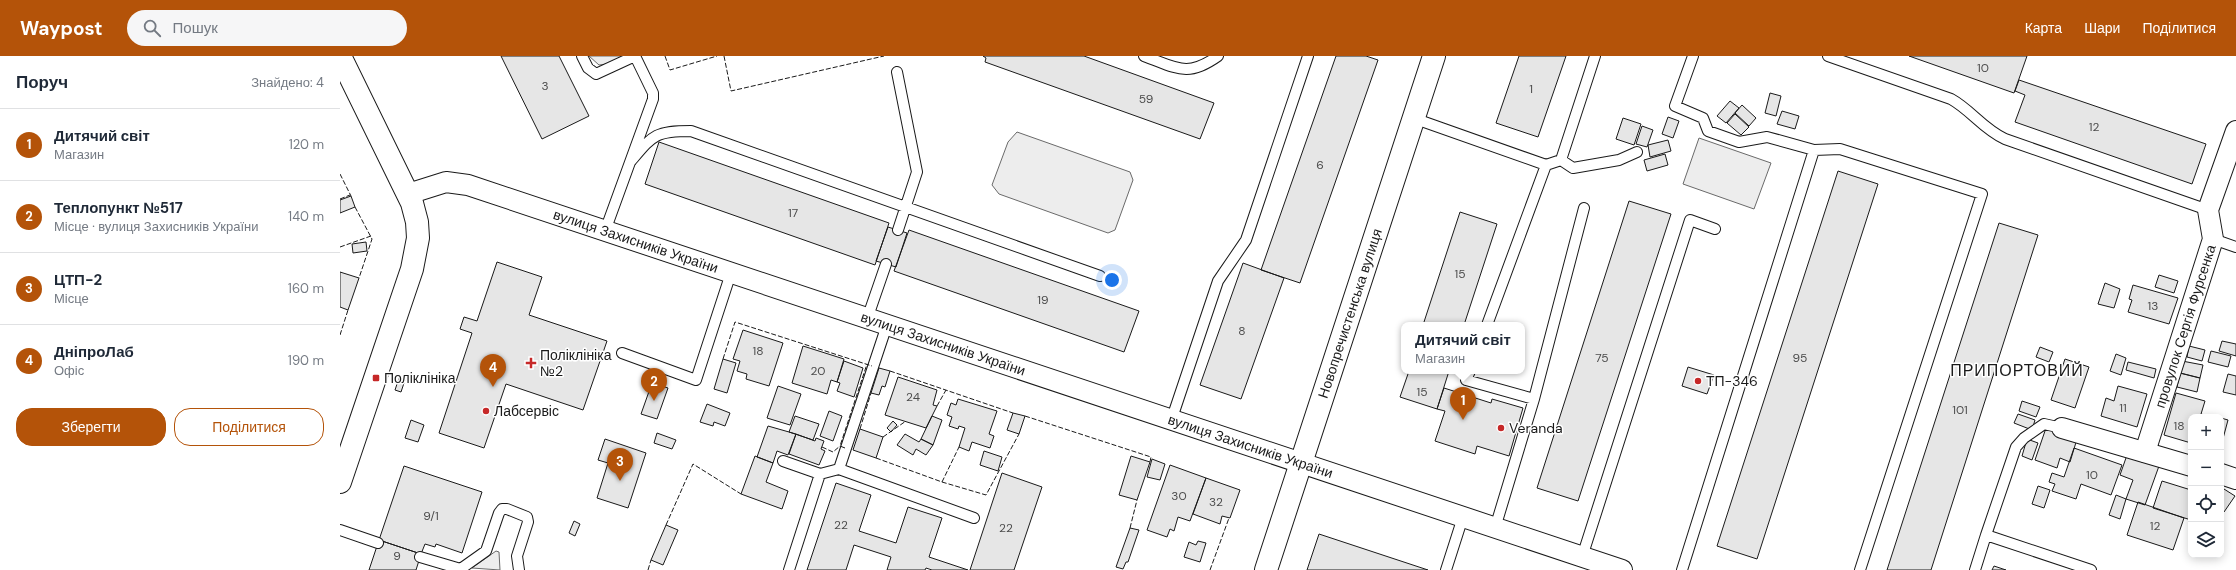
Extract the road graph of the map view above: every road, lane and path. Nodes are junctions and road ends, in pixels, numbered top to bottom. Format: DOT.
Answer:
graph roads {
  1 [pos="582,56"];
  2 [pos="635,56"];
  3 [pos="1144,56"];
  4 [pos="1218,56"];
  5 [pos="1308,56"];
  6 [pos="1433,56"];
  7 [pos="1595,56"];
  8 [pos="1693,56"];
  9 [pos="1828,56"];
  10 [pos="343,70"];
  11 [pos="898,72"];
  12 [pos="1413,118"];
  13 [pos="2236,131"];
  14 [pos="1814,150"];
  15 [pos="1637,152"];
  16 [pos="1561,160"];
  17 [pos="631,162"];
  18 [pos="1546,165"];
  19 [pos="408,194"];
  20 [pos="906,207"];
  21 [pos="1584,208"];
  22 [pos="2208,210"];
  23 [pos="1715,229"];
  24 [pos="898,230"];
  25 [pos="605,231"];
  26 [pos="2213,239"];
  27 [pos="2236,247"];
  28 [pos="886,264"];
  29 [pos="731,273"];
  30 [pos="1100,276"];
  31 [pos="867,319"];
  32 [pos="1488,322"];
  33 [pos="887,325"];
  34 [pos="622,353"];
  35 [pos="1469,374"];
  36 [pos="1534,399"];
  37 [pos="1171,421"];
  38 [pos="2062,428"];
  39 [pos="2145,452"];
  40 [pos="783,461"];
  41 [pos="1300,464"];
  42 [pos="2188,465"];
  43 [pos="839,469"];
  44 [pos="820,474"];
  45 [pos="2224,475"];
  46 [pos="2236,479"];
  47 [pos="340,482"];
  48 [pos="1463,517"];
  49 [pos="974,518"];
  50 [pos="1495,528"];
  51 [pos="340,530"];
  52 [pos="1986,535"];
  53 [pos="378,543"];
  54 [pos="420,557"];
  55 [pos="1582,557"];
  56 [pos="446,567"];
  57 [pos="463,569"];
  58 [pos="519,570"];
  59 [pos="789,570"];
  60 [pos="1266,570"];
  61 [pos="1446,570"];
  62 [pos="1622,570"];
  63 [pos="1682,570"];
  64 [pos="1860,570"];
  65 [pos="1975,570"];
  66 [pos="2091,570"];
  1 -- 2 [label="lane"];
  2 -- 17 [label="lane"];
  3 -- 4 [label="lane"];
  5 -- 37 [label="lane"];
  6 -- 12 [label="street, Новопречистенська вулиця"];
  7 -- 16 [label="lane"];
  8 -- 14 [label="lane"];
  9 -- 22 [label="lane"];
  10 -- 19 [label="street"];
  11 -- 20 [label="lane"];
  12 -- 18 [label="lane"];
  12 -- 41 [label="street, Новопречистенська вулиця"];
  13 -- 22 [label="street, провулок Сергія Фурсенка"];
  14 -- 63 [label="lane"];
  14 -- 64 [label="lane"];
  15 -- 16 [label="lane"];
  16 -- 18 [label="lane"];
  17 -- 20 [label="lane"];
  17 -- 25 [label="lane"];
  18 -- 32 [label="lane"];
  19 -- 25 [label="street, вулиця Захисників України"];
  19 -- 47 [label="street"];
  20 -- 24 [label="lane"];
  20 -- 30 [label="lane"];
  21 -- 36 [label="lane"];
  22 -- 26 [label="street, провулок Сергія Фурсенка"];
  23 -- 55 [label="lane"];
  25 -- 29 [label="street, вулиця Захисників України"];
  26 -- 27 [label="lane"];
  26 -- 39 [label="street, провулок Сергія Фурсенка"];
  28 -- 31 [label="lane"];
  29 -- 31 [label="street, вулиця Захисників України"];
  29 -- 34 [label="lane"];
  31 -- 33 [label="street, вулиця Захисників України"];
  33 -- 37 [label="street, вулиця Захисників України"];
  33 -- 43 [label="lane"];
  35 -- 36 [label="lane"];
  36 -- 50 [label="lane"];
  37 -- 41 [label="street, вулиця Захисників України"];
  38 -- 39 [label="street"];
  38 -- 52 [label="lane"];
  39 -- 42 [label="street"];
  40 -- 44 [label="lane"];
  41 -- 48 [label="street, вулиця Захисників України"];
  41 -- 60 [label="street, Новопречистенська вулиця"];
  43 -- 44 [label="lane"];
  43 -- 49 [label="lane"];
  44 -- 59 [label="lane"];
  45 -- 46 [label="street"];
  48 -- 50 [label="street, вулиця Захисників України"];
  48 -- 61 [label="lane"];
  50 -- 55 [label="street, вулиця Захисників України"];
  51 -- 53 [label="lane"];
  52 -- 65 [label="lane"];
  52 -- 66 [label="lane"];
  54 -- 56 [label="lane"];
  55 -- 62 [label="street, вулиця Захисників України"];
  56 -- 57 [label="lane"];
  57 -- 58 [label="lane"];
}
